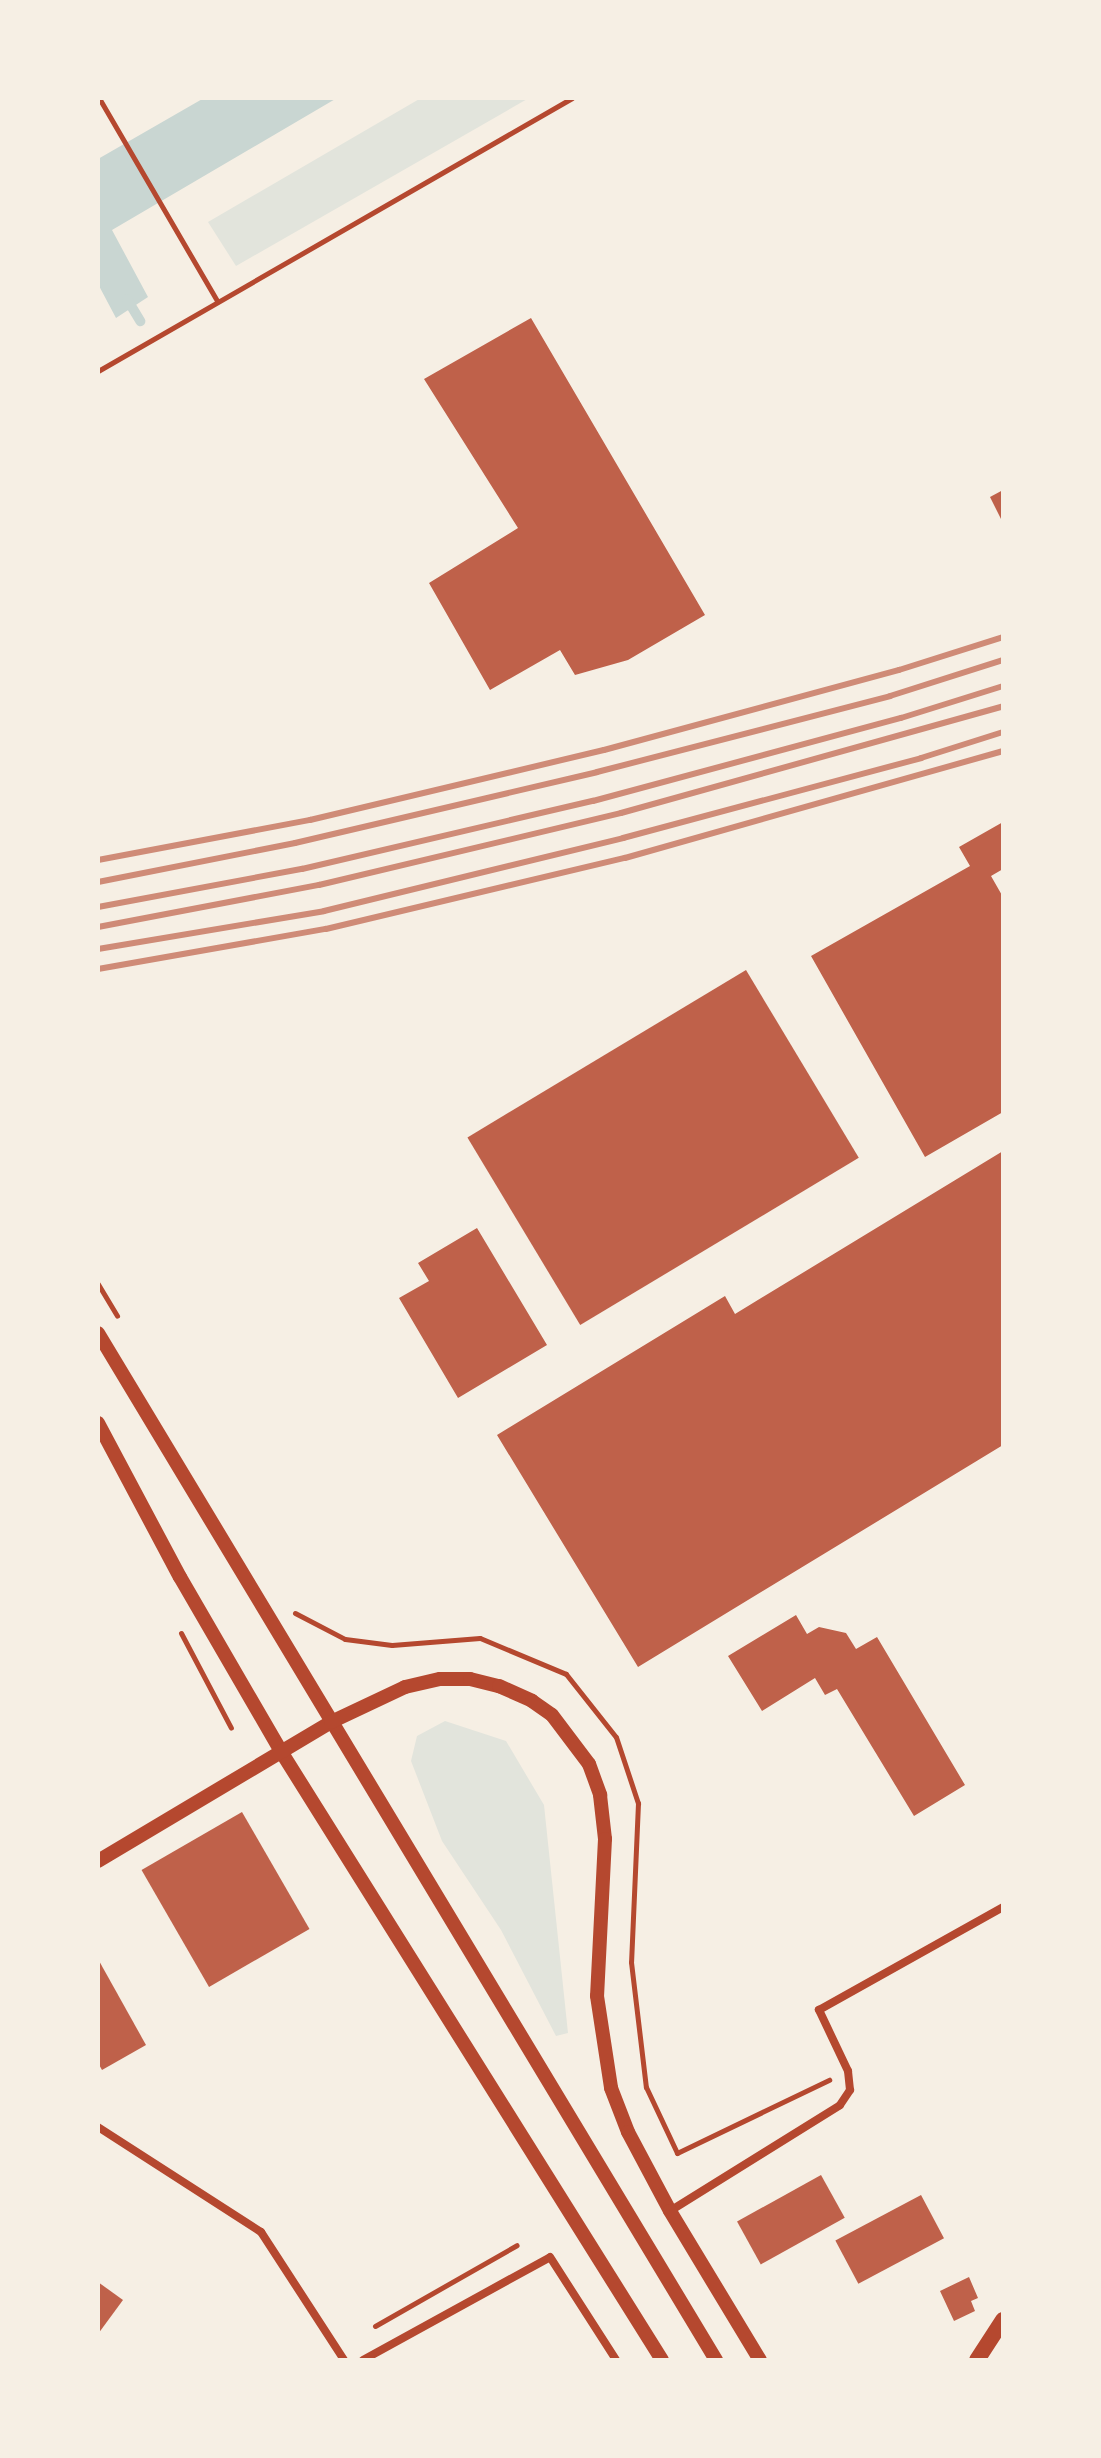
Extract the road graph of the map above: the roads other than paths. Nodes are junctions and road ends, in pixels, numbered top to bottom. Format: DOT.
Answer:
graph roads {
  1 [pos="98,1333"];
  2 [pos="98,1423"];
  3 [pos="331,1722"];
  4 [pos="282,1753"];
  5 [pos="98,1861"];
  6 [pos="1003,1907"];
  7 [pos="98,2127"];
  8 [pos="670,2211"];
  9 [pos="1003,2320"];
  10 [pos="985,2356"];
  11 [pos="344,2360"];
  12 [pos="363,2360"];
  13 [pos="616,2360"];
  14 [pos="662,2360"];
  15 [pos="716,2360"];
  16 [pos="760,2360"];
  1 -- 3 [label="street"];
  2 -- 4 [label="street"];
  3 -- 4 [label="street"];
  3 -- 8 [label="street"];
  3 -- 15 [label="street"];
  4 -- 5 [label="street"];
  4 -- 14 [label="street"];
  6 -- 8 [label="street"];
  7 -- 11 [label="street"];
  8 -- 16 [label="street"];
  9 -- 10 [label="main road"];
  12 -- 13 [label="street"];
}
